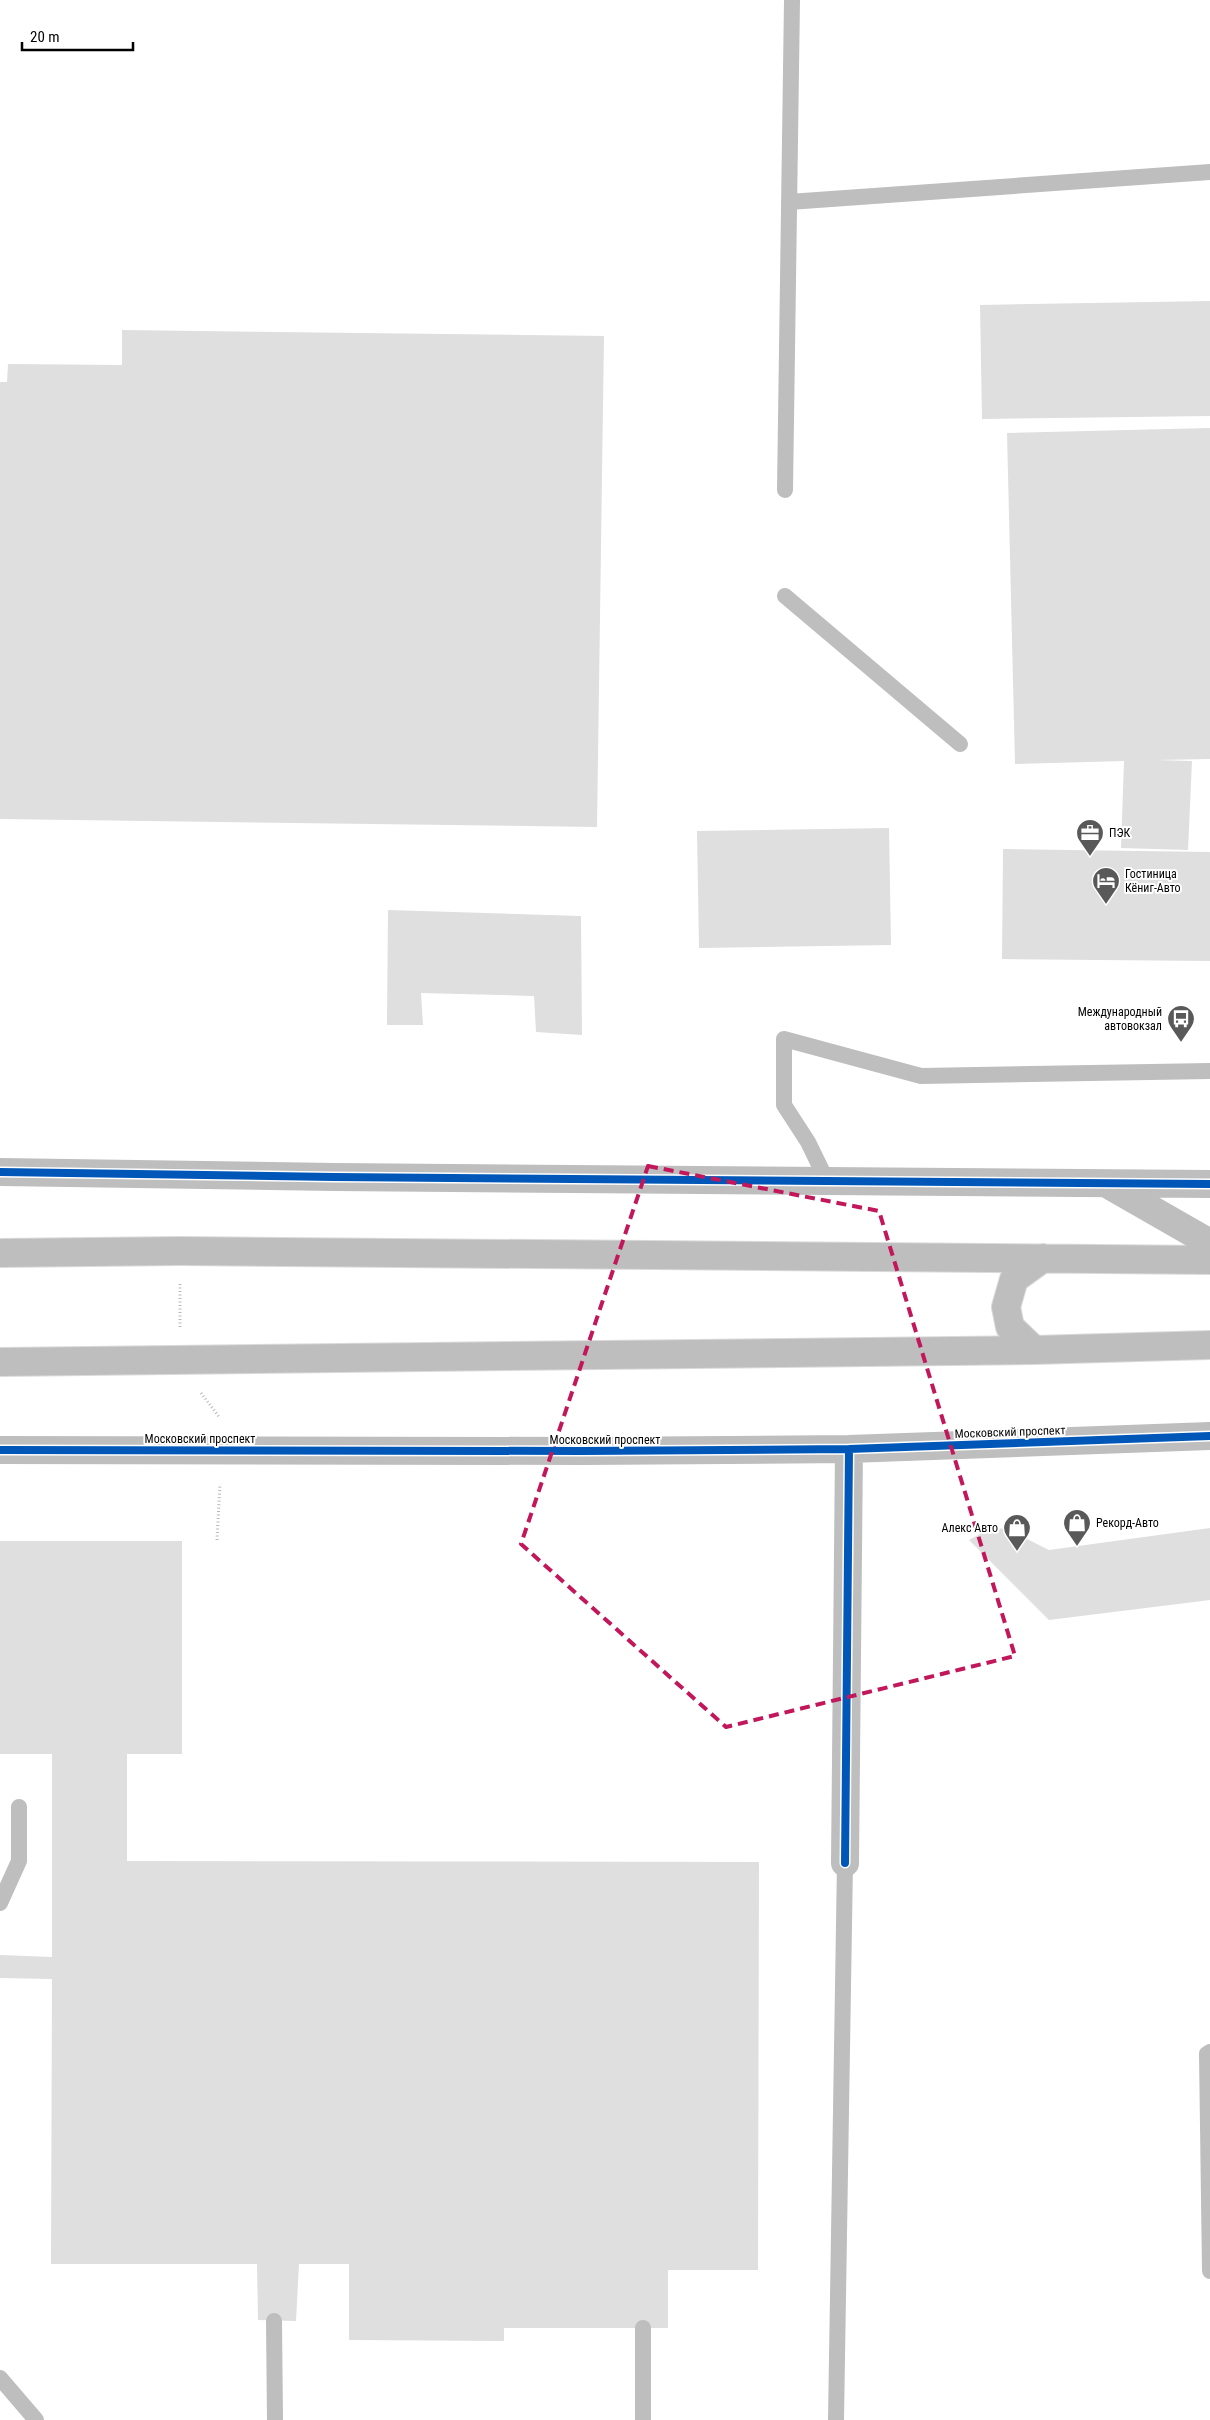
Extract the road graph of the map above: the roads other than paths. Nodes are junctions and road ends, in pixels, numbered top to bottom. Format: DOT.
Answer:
graph roads {
  1 [pos="792,0"];
  2 [pos="1210,172"];
  3 [pos="789,202"];
  4 [pos="785,490"];
  5 [pos="785,596"];
  6 [pos="960,744"];
  7 [pos="1210,1071"];
  8 [pos="0,1172"];
  9 [pos="827,1181"];
  10 [pos="1105,1184"];
  11 [pos="1210,1184"];
  12 [pos="1210,1243"];
  13 [pos="0,1253"];
  14 [pos="1043,1258"];
  15 [pos="1210,1260"];
  16 [pos="1210,1345"];
  17 [pos="1034,1350"];
  18 [pos="0,1362"];
  19 [pos="1210,1436"];
  20 [pos="849,1449"];
  21 [pos="0,1450"];
  22 [pos="19,1807"];
  23 [pos="845,1863"];
  24 [pos="0,1903"];
  25 [pos="1210,2052"];
  26 [pos="1210,2271"];
  27 [pos="274,2321"];
  28 [pos="643,2328"];
  29 [pos="0,2378"];
  30 [pos="36,2420"];
  31 [pos="275,2420"];
  32 [pos="643,2420"];
  33 [pos="836,2420"];
  1 -- 3 [label="lane"];
  2 -- 3 [label="lane"];
  3 -- 4 [label="lane"];
  5 -- 6 [label="lane"];
  7 -- 9 [label="lane"];
  8 -- 9 [label="street"];
  9 -- 10 [label="street"];
  10 -- 11 [label="street"];
  10 -- 12 [label="street"];
  13 -- 14 [label="street"];
  14 -- 15 [label="street"];
  14 -- 17 [label="street"];
  16 -- 17 [label="street"];
  17 -- 18 [label="street"];
  19 -- 20 [label="street, Московский проспект"];
  20 -- 21 [label="street, Московский проспект"];
  20 -- 23 [label="street"];
  22 -- 24 [label="lane"];
  23 -- 33 [label="lane"];
  25 -- 26 [label="lane"];
  27 -- 31 [label="lane"];
  28 -- 32 [label="lane"];
  29 -- 30 [label="lane"];
}
